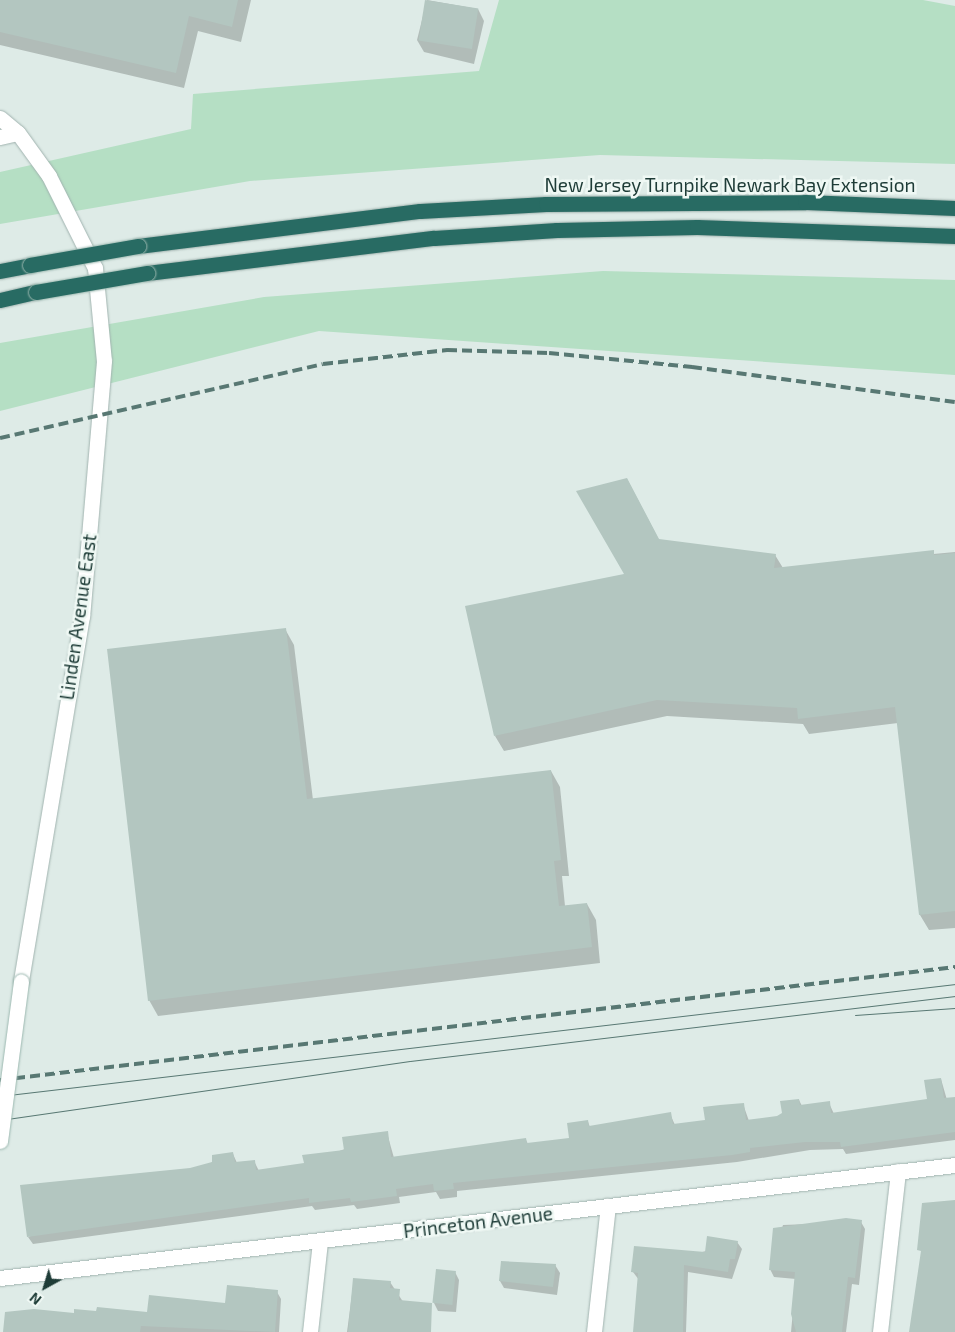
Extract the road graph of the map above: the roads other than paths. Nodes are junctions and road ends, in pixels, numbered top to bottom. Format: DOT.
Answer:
graph roads {
  1 [pos="0,118"];
  2 [pos="18,133"];
  3 [pos="0,137"];
  4 [pos="955,208"];
  5 [pos="955,236"];
  6 [pos="0,272"];
  7 [pos="0,300"];
  8 [pos="0,1141"];
  9 [pos="955,1164"];
  10 [pos="898,1172"];
  11 [pos="608,1206"];
  12 [pos="320,1241"];
  13 [pos="0,1278"];
  14 [pos="310,1332"];
  15 [pos="594,1332"];
  16 [pos="880,1332"];
  1 -- 2 [label="street, Linden Avenue East"];
  2 -- 3 [label="street"];
  2 -- 8 [label="street, Linden Avenue East, bridge"];
  4 -- 6 [label="highway, New Jersey Turnpike Newark Bay Extension, bridge"];
  5 -- 7 [label="highway, bridge"];
  9 -- 10 [label="street, Princeton Avenue"];
  10 -- 11 [label="street, Princeton Avenue"];
  10 -- 16 [label="street"];
  11 -- 12 [label="street, Princeton Avenue"];
  11 -- 15 [label="street"];
  12 -- 13 [label="street, Princeton Avenue"];
  12 -- 14 [label="street"];
}
